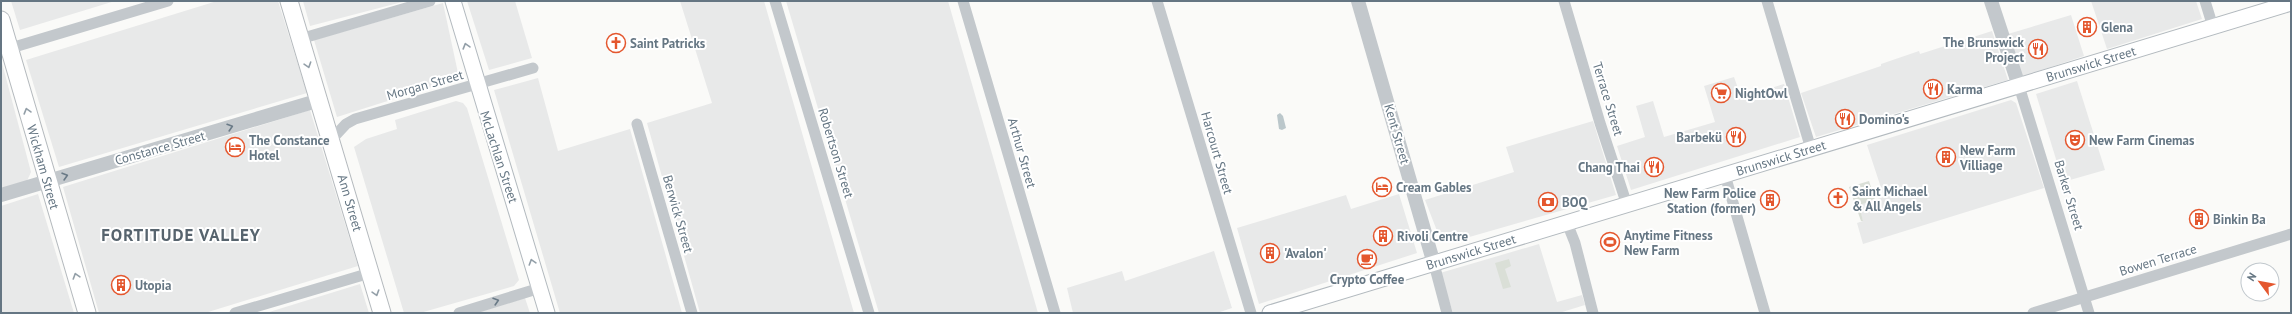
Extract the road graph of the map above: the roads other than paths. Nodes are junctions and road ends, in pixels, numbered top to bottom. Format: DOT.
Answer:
graph roads {
  1 [pos="168,1"];
  2 [pos="289,1"];
  3 [pos="430,1"];
  4 [pos="453,1"];
  5 [pos="775,1"];
  6 [pos="963,1"];
  7 [pos="1157,1"];
  8 [pos="1358,1"];
  9 [pos="1564,1"];
  10 [pos="1767,1"];
  11 [pos="1991,1"];
  12 [pos="2205,1"];
  13 [pos="2291,3"];
  14 [pos="1,20"];
  15 [pos="2213,26"];
  16 [pos="300,39"];
  17 [pos="5,50"];
  18 [pos="533,68"];
  19 [pos="477,85"];
  20 [pos="2019,86"];
  21 [pos="320,100"];
  22 [pos="637,124"];
  23 [pos="332,139"];
  24 [pos="1812,149"];
  25 [pos="1725,175"];
  26 [pos="47,181"];
  27 [pos="1,195"];
  28 [pos="1627,205"];
  29 [pos="1567,224"];
  30 [pos="2291,234"];
  31 [pos="1434,264"];
  32 [pos="370,273"];
  33 [pos="540,288"];
  34 [pos="2084,297"];
  35 [pos="87,313"];
  36 [pos="235,313"];
  37 [pos="382,313"];
  38 [pos="459,313"];
  39 [pos="547,313"];
  40 [pos="692,313"];
  41 [pos="870,313"];
  42 [pos="1055,313"];
  43 [pos="1251,313"];
  44 [pos="1270,313"];
  45 [pos="1447,313"];
  46 [pos="1593,313"];
  47 [pos="1765,313"];
  48 [pos="2033,313"];
  49 [pos="2089,313"];
  1 -- 17 [label="street"];
  2 -- 16 [label="main road, Ann Street"];
  3 -- 16 [label="street"];
  19 -- 4 [label="main road, McLachlan Street, one-way"];
  5 -- 41 [label="street, Robertson Street"];
  6 -- 42 [label="street, Arthur Street"];
  7 -- 43 [label="street, Harcourt Street"];
  8 -- 31 [label="street, Kent Street"];
  9 -- 28 [label="street, Terrace Street"];
  10 -- 24 [label="street"];
  11 -- 20 [label="street"];
  12 -- 15 [label="street"];
  13 -- 15 [label="main road, Brunswick Street"];
  14 -- 17 [label="main road, Wickham Street"];
  15 -- 20 [label="main road, Brunswick Street"];
  16 -- 21 [label="main road, Ann Street, one-way"];
  26 -- 17 [label="main road, Wickham Street, one-way"];
  18 -- 19 [label="street, Morgan Street"];
  19 -- 23 [label="street, Morgan Street"];
  33 -- 19 [label="main road, McLachlan Street, one-way"];
  20 -- 24 [label="main road, Brunswick Street"];
  20 -- 34 [label="street, Barker Street"];
  21 -- 23 [label="main road, Ann Street"];
  26 -- 21 [label="street, Constance Street, one-way"];
  22 -- 40 [label="street, Berwick Street"];
  23 -- 32 [label="main road, Ann Street"];
  24 -- 25 [label="main road, Brunswick Street"];
  25 -- 28 [label="main road, Brunswick Street"];
  25 -- 47 [label="street"];
  26 -- 27 [label="street, Constance Street"];
  35 -- 26 [label="main road, Wickham Street, one-way"];
  28 -- 29 [label="main road, Brunswick Street"];
  29 -- 31 [label="main road, Brunswick Street"];
  29 -- 46 [label="street"];
  30 -- 34 [label="street, Bowen Terrace"];
  31 -- 44 [label="main road, Brunswick Street"];
  31 -- 45 [label="street, Kent Street"];
  32 -- 36 [label="street"];
  32 -- 37 [label="main road, Ann Street, one-way"];
  38 -- 33 [label="street, one-way"];
  33 -- 39 [label="main road, McLachlan Street"];
  34 -- 48 [label="street, Bowen Terrace"];
  34 -- 49 [label="street, Barker Street"];
}
